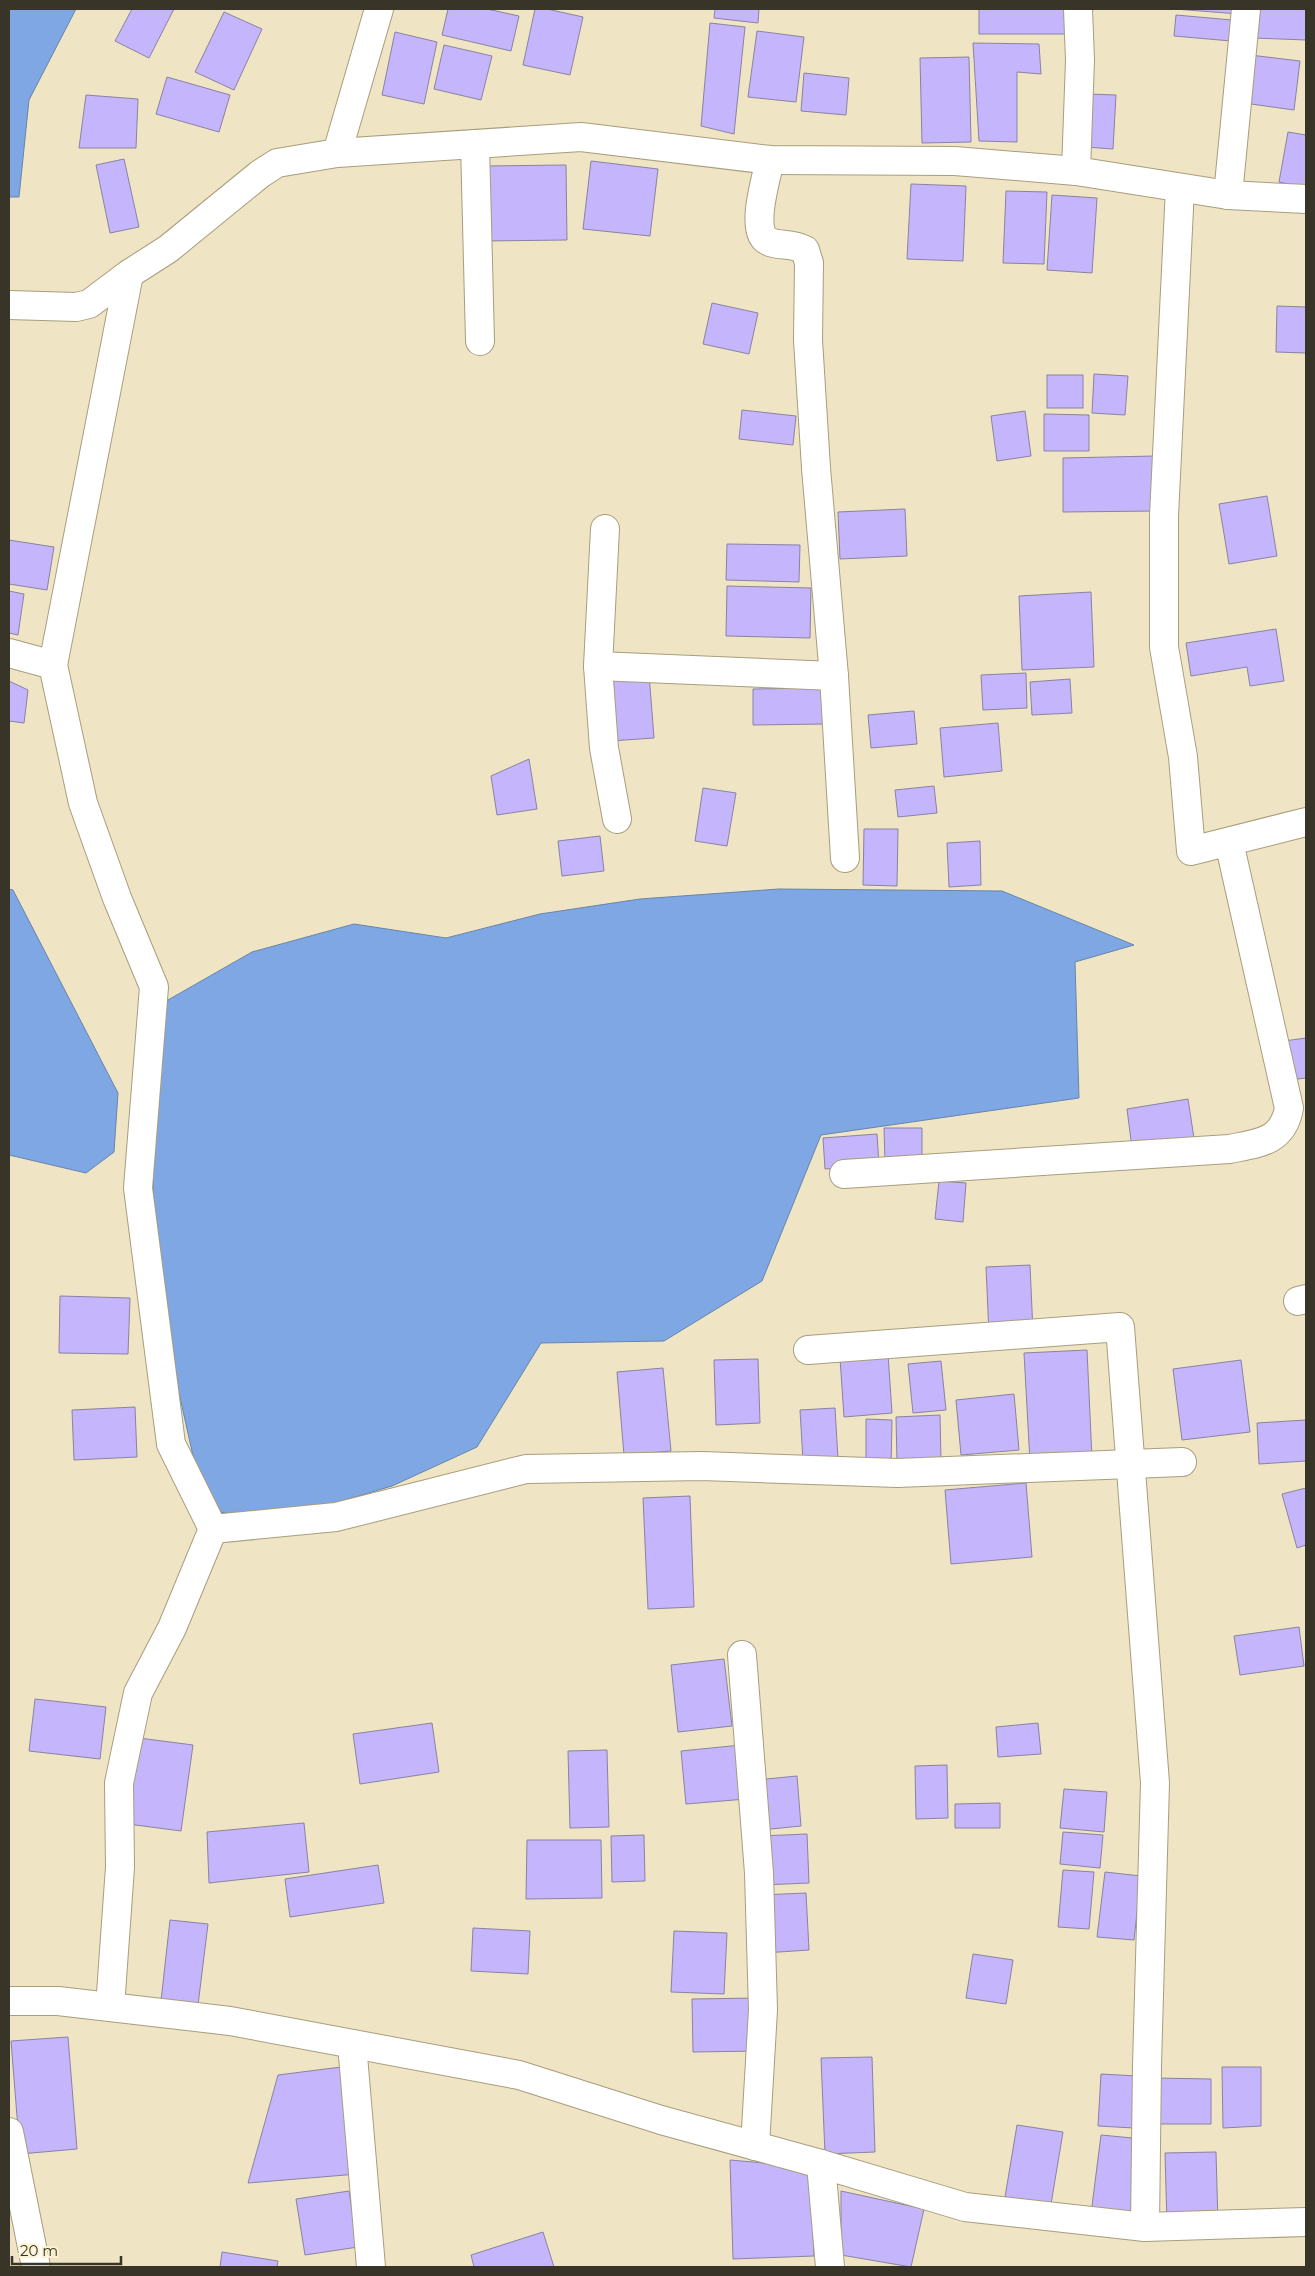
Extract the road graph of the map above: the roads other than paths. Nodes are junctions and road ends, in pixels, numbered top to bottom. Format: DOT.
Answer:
graph roads {
  1 [pos="379,9"];
  2 [pos="1078,9"];
  3 [pos="1246,9"];
  4 [pos="475,144"];
  5 [pos="337,154"];
  6 [pos="770,160"];
  7 [pos="1076,171"];
  8 [pos="1180,188"];
  9 [pos="1228,194"];
  10 [pos="1306,199"];
  11 [pos="129,274"];
  12 [pos="9,305"];
  13 [pos="480,340"];
  14 [pos="605,529"];
  15 [pos="9,653"];
  16 [pos="53,665"];
  17 [pos="598,666"];
  18 [pos="834,676"];
  19 [pos="617,819"];
  20 [pos="1306,822"];
  21 [pos="1229,842"];
  22 [pos="845,858"];
  23 [pos="844,1174"];
  24 [pos="808,1350"];
  25 [pos="1182,1462"];
  26 [pos="1132,1463"];
  27 [pos="213,1529"];
  28 [pos="742,1655"];
  29 [pos="9,2001"];
  30 [pos="110,2007"];
  31 [pos="352,2044"];
  32 [pos="9,2132"];
  33 [pos="755,2146"];
  34 [pos="821,2164"];
  35 [pos="1306,2222"];
  36 [pos="1145,2227"];
  37 [pos="36,2267"];
  38 [pos="371,2267"];
  39 [pos="830,2267"];
  1 -- 5 [label="street"];
  2 -- 7 [label="street"];
  3 -- 9 [label="street"];
  4 -- 5 [label="street"];
  4 -- 6 [label="street"];
  4 -- 13 [label="street"];
  5 -- 11 [label="street"];
  6 -- 7 [label="street"];
  6 -- 18 [label="street"];
  7 -- 8 [label="street"];
  8 -- 9 [label="street"];
  8 -- 21 [label="street"];
  9 -- 10 [label="street"];
  11 -- 12 [label="street"];
  11 -- 16 [label="street"];
  14 -- 17 [label="street"];
  15 -- 16 [label="street"];
  16 -- 27 [label="street"];
  17 -- 18 [label="street"];
  17 -- 19 [label="street"];
  18 -- 22 [label="street"];
  20 -- 21 [label="street"];
  21 -- 23 [label="street"];
  24 -- 26 [label="street"];
  25 -- 26 [label="street"];
  26 -- 27 [label="street"];
  26 -- 36 [label="street"];
  27 -- 30 [label="street"];
  28 -- 33 [label="street"];
  29 -- 30 [label="street"];
  30 -- 31 [label="street"];
  31 -- 33 [label="street"];
  31 -- 38 [label="street"];
  32 -- 37 [label="street"];
  33 -- 34 [label="street"];
  34 -- 36 [label="street"];
  34 -- 39 [label="street"];
  35 -- 36 [label="street"];
}
